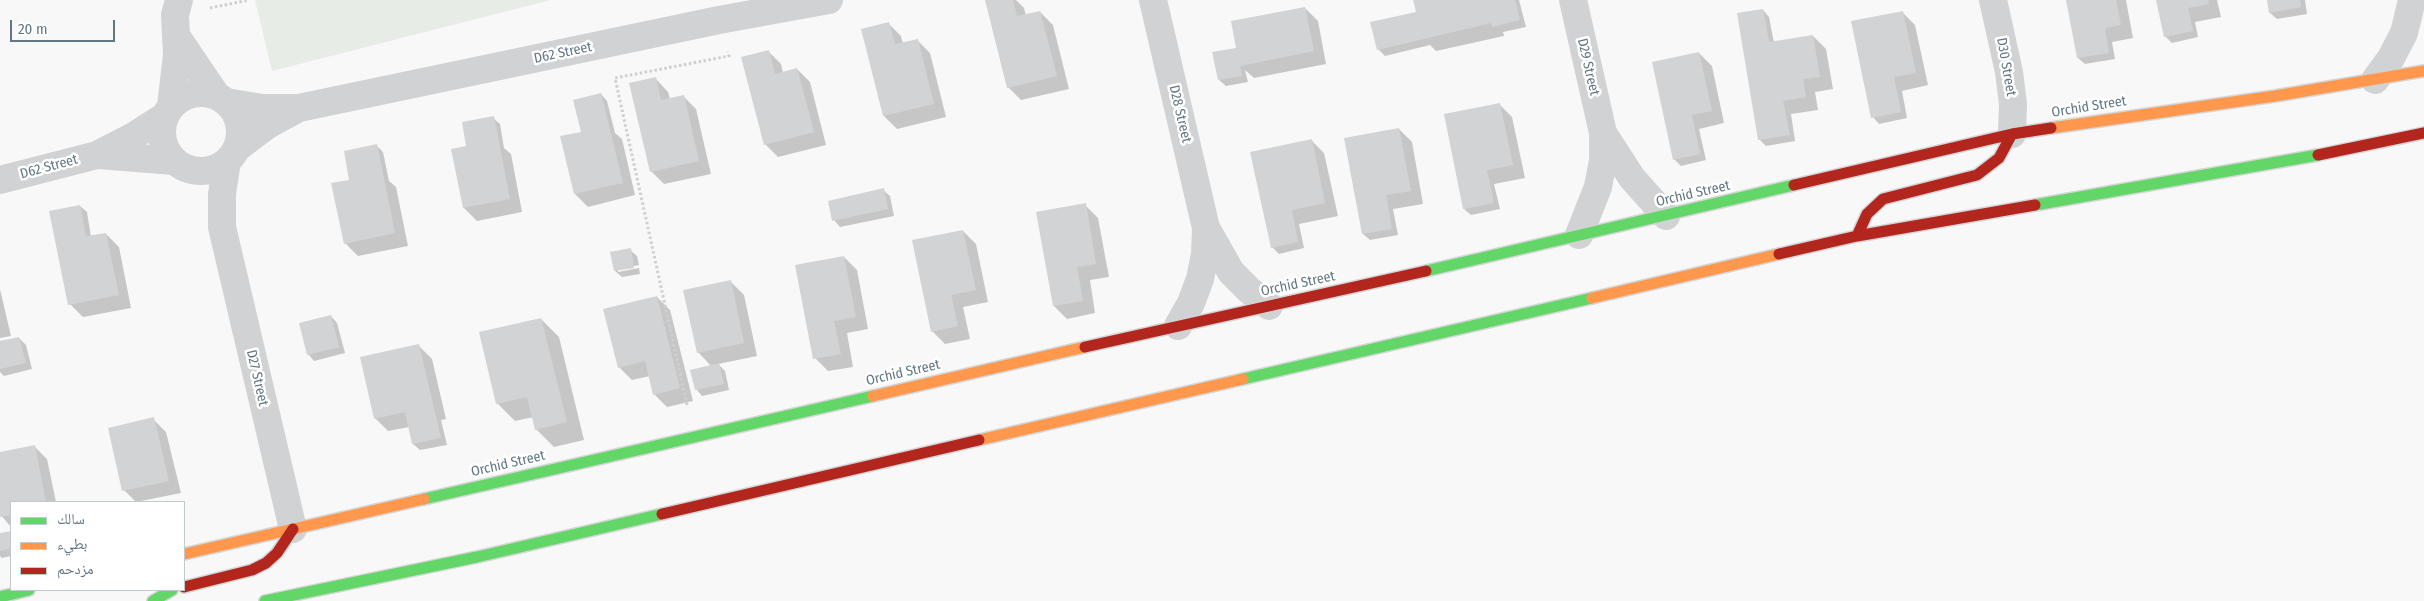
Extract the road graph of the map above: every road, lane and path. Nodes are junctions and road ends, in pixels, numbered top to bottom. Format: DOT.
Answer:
graph roads {
  1 [pos="179,0"];
  2 [pos="829,0"];
  3 [pos="1153,0"];
  4 [pos="1573,0"];
  5 [pos="1993,0"];
  6 [pos="2412,0"];
  7 [pos="719,20"];
  8 [pos="178,37"];
  9 [pos="2424,71"];
  10 [pos="2375,80"];
  11 [pos="221,99"];
  12 [pos="298,108"];
  13 [pos="168,111"];
  14 [pos="2424,133"];
  15 [pos="1603,134"];
  16 [pos="2012,134"];
  17 [pos="232,154"];
  18 [pos="97,155"];
  19 [pos="182,165"];
  20 [pos="0,180"];
  21 [pos="1666,216"];
  22 [pos="222,227"];
  23 [pos="1206,228"];
  24 [pos="1579,235"];
  25 [pos="1857,236"];
  26 [pos="1269,306"];
  27 [pos="1178,326"];
  28 [pos="679,406"];
  29 [pos="293,529"];
  30 [pos="185,554"];
  31 [pos="185,587"];
  32 [pos="24,591"];
  33 [pos="170,591"];
  34 [pos="0,596"];
  35 [pos="153,601"];
  36 [pos="265,601"];
  1 -- 8 [label="street"];
  2 -- 7 [label="street, D62 Street"];
  3 -- 23 [label="street, D28 Street"];
  4 -- 15 [label="street, D29 Street"];
  5 -- 16 [label="street, D30 Street"];
  6 -- 10 [label="street"];
  7 -- 12 [label="street, D62 Street"];
  7 -- 28 [label="path"];
  8 -- 11 [label="street"];
  8 -- 13 [label="street"];
  9 -- 10 [label="street, Orchid Street"];
  10 -- 16 [label="street, Orchid Street"];
  11 -- 12 [label="street, D62 Street"];
  11 -- 13 [label="street"];
  11 -- 17 [label="street"];
  12 -- 17 [label="street, D62 Street"];
  13 -- 18 [label="street, D62 Street"];
  13 -- 19 [label="street"];
  14 -- 25 [label="street"];
  15 -- 21 [label="street, D29 Street"];
  15 -- 24 [label="street, D29 Street"];
  16 -- 21 [label="street, Orchid Street"];
  16 -- 25 [label="street"];
  17 -- 19 [label="street"];
  17 -- 22 [label="street, D27 Street"];
  18 -- 19 [label="street, D62 Street"];
  18 -- 20 [label="street, D62 Street"];
  19 -- 22 [label="street, D27 Street"];
  21 -- 24 [label="street, Orchid Street"];
  22 -- 29 [label="street, D27 Street"];
  23 -- 26 [label="street, D28 Street"];
  23 -- 27 [label="street, D28 Street"];
  24 -- 26 [label="street, Orchid Street"];
  25 -- 36 [label="street"];
  26 -- 27 [label="street, Orchid Street"];
  27 -- 29 [label="street, Orchid Street"];
  29 -- 30 [label="street, Orchid Street"];
  29 -- 31 [label="street"];
  32 -- 34 [label="street"];
  33 -- 35 [label="street"];
}
